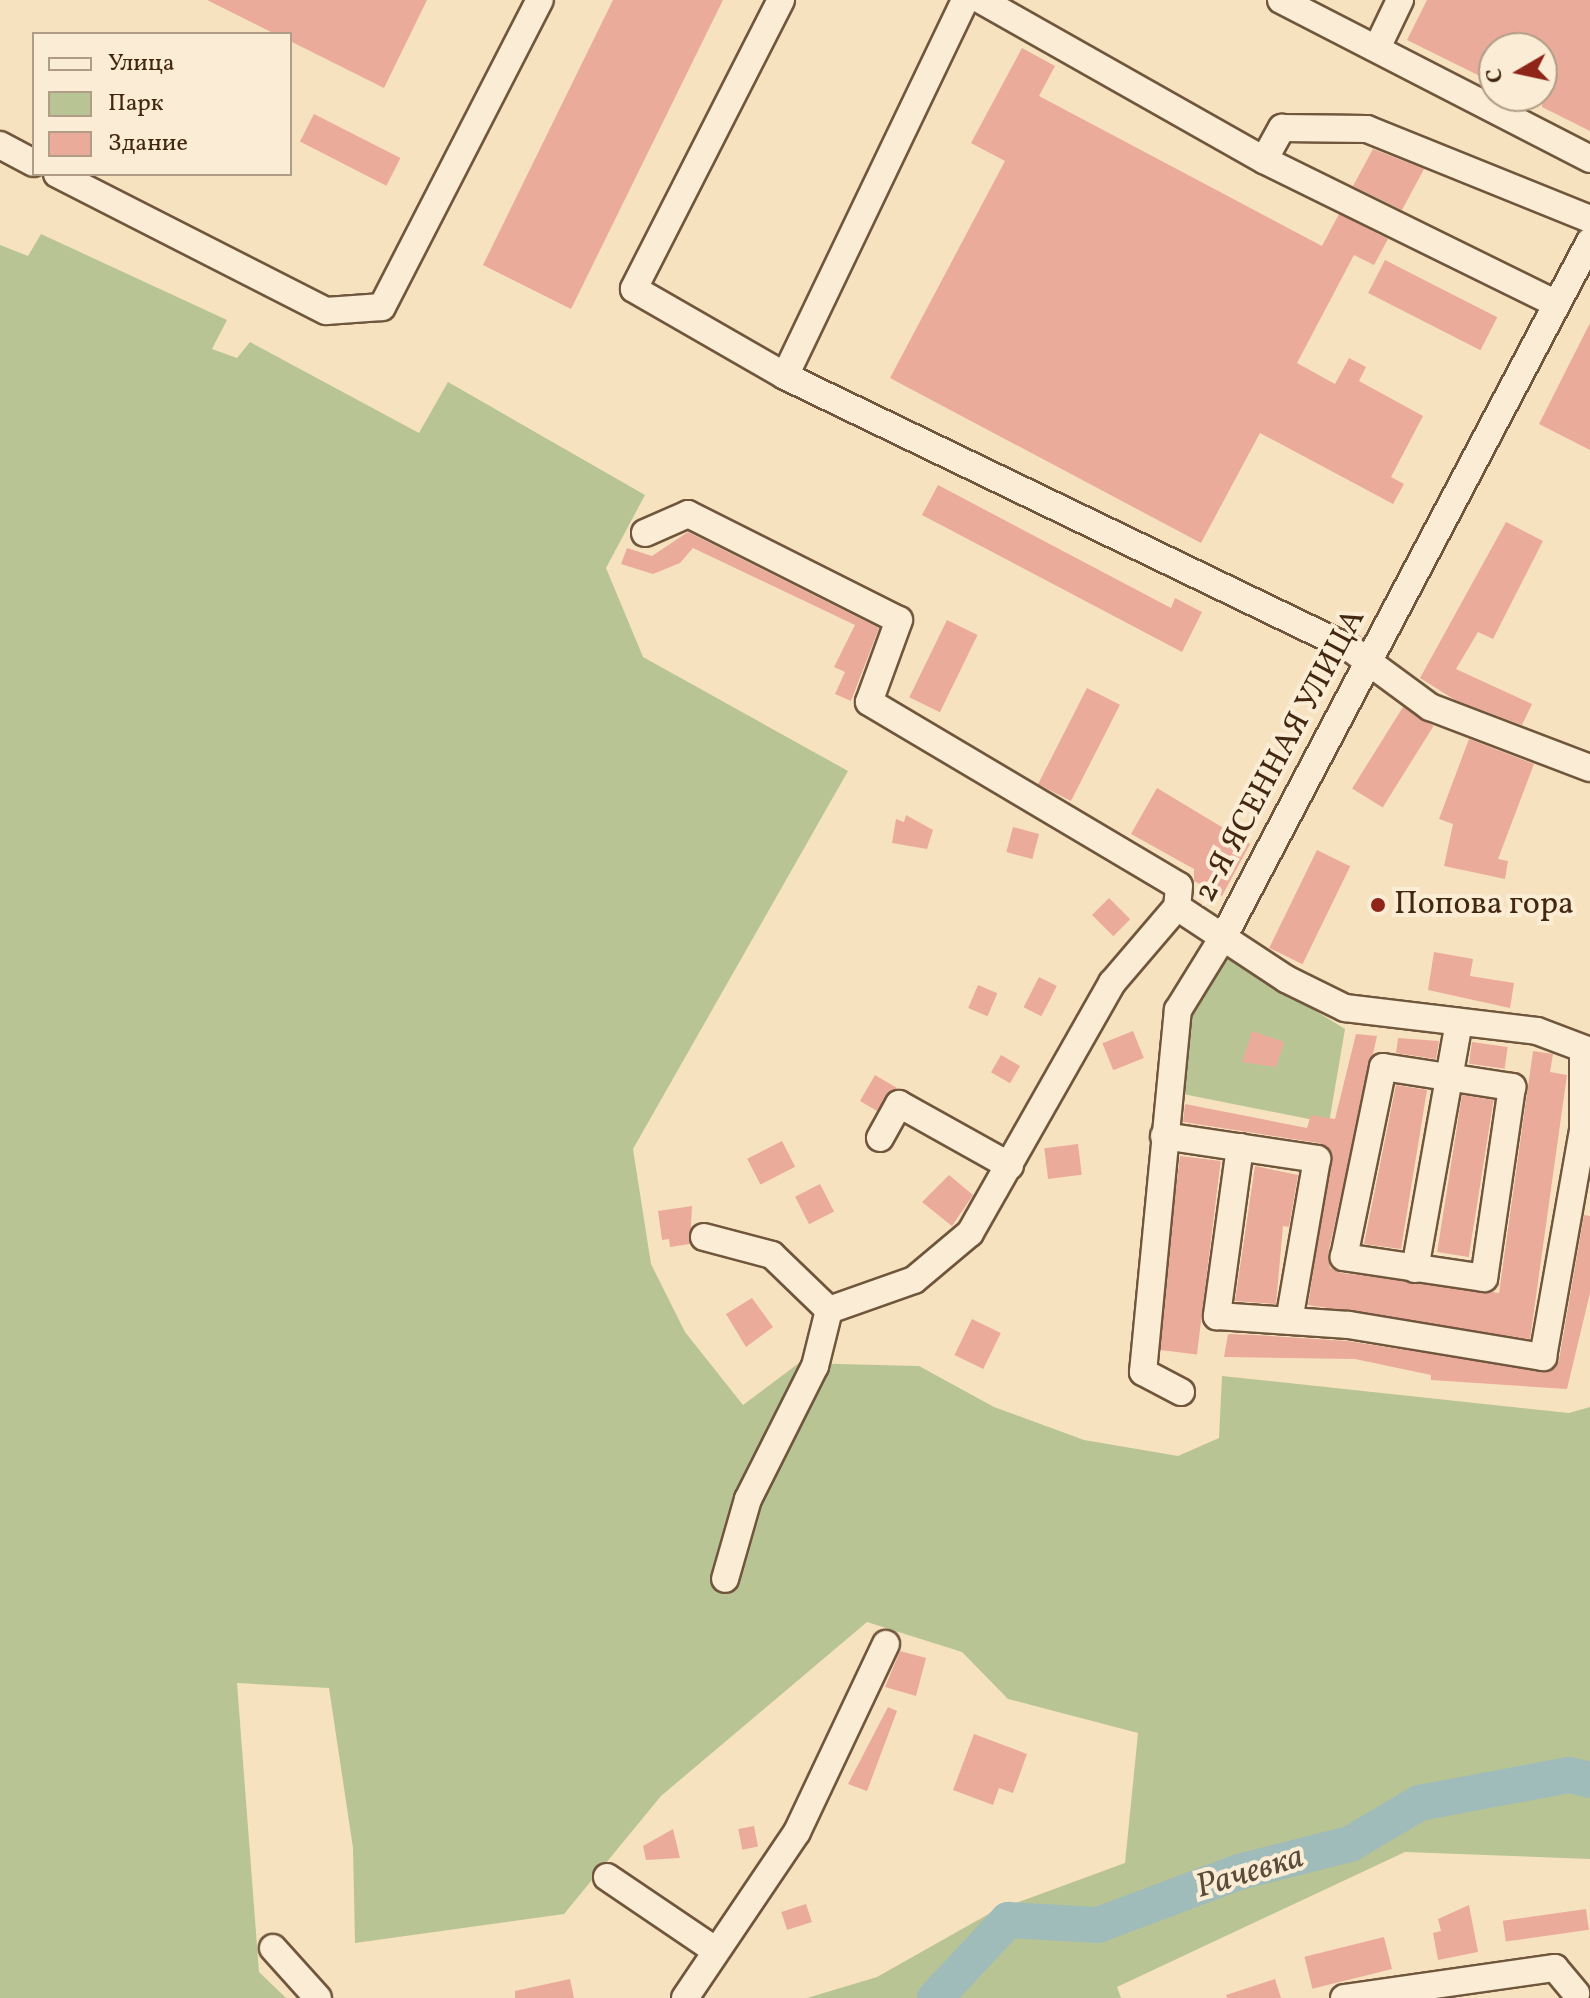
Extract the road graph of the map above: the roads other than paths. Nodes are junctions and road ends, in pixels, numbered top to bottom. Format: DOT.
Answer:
graph roads {
  1 [pos="540,0"];
  2 [pos="781,0"];
  3 [pos="965,0"];
  4 [pos="981,0"];
  5 [pos="1281,0"];
  6 [pos="1400,0"];
  7 [pos="1378,46"];
  8 [pos="0,145"];
  9 [pos="1590,159"];
  10 [pos="1264,160"];
  11 [pos="32,162"];
  12 [pos="61,176"];
  13 [pos="1590,219"];
  14 [pos="1590,241"];
  15 [pos="1557,304"];
  16 [pos="785,376"];
  17 [pos="645,533"];
  18 [pos="1369,661"];
  19 [pos="1590,768"];
  20 [pos="1177,907"];
  21 [pos="1225,934"];
  22 [pos="1459,1022"];
  23 [pos="1586,1052"];
  24 [pos="1449,1076"];
  25 [pos="1164,1136"];
  26 [pos="880,1138"];
  27 [pos="1240,1147"];
  28 [pos="1010,1166"];
  29 [pos="704,1237"];
  30 [pos="1415,1269"];
  31 [pos="829,1310"];
  32 [pos="1289,1321"];
  33 [pos="1181,1392"];
  34 [pos="725,1579"];
  35 [pos="886,1644"];
  36 [pos="607,1877"];
  37 [pos="273,1948"];
  38 [pos="715,1950"];
  39 [pos="1580,1993"];
  40 [pos="318,1998"];
  41 [pos="685,1998"];
  42 [pos="1344,1998"];
  1 -- 12 [label="street"];
  2 -- 16 [label="street"];
  3 -- 16 [label="street"];
  4 -- 10 [label="street"];
  5 -- 7 [label="street"];
  6 -- 7 [label="street"];
  7 -- 9 [label="street"];
  8 -- 11 [label="street"];
  10 -- 13 [label="street"];
  10 -- 15 [label="street"];
  14 -- 15 [label="street, 2-Я ЯСЕННАЯ УЛИЦА"];
  15 -- 18 [label="street, 2-Я ЯСЕННАЯ УЛИЦА"];
  16 -- 18 [label="street"];
  17 -- 20 [label="street"];
  18 -- 19 [label="street"];
  18 -- 21 [label="street, 2-Я ЯСЕННАЯ УЛИЦА"];
  20 -- 21 [label="street, 2-Я ЯСЕННАЯ УЛИЦА"];
  20 -- 28 [label="street, 2-Я ЯСЕННАЯ УЛИЦА"];
  21 -- 22 [label="street"];
  21 -- 25 [label="street"];
  22 -- 23 [label="street"];
  22 -- 24 [label="street"];
  23 -- 32 [label="street"];
  24 -- 30 [label="street"];
  24 -- 30 [label="street"];
  24 -- 30 [label="street"];
  25 -- 27 [label="street"];
  25 -- 33 [label="street"];
  26 -- 28 [label="street"];
  27 -- 32 [label="street"];
  27 -- 32 [label="street"];
  28 -- 31 [label="street, 2-Я ЯСЕННАЯ УЛИЦА"];
  29 -- 31 [label="street"];
  31 -- 34 [label="street"];
  35 -- 38 [label="street"];
  36 -- 38 [label="street"];
  37 -- 40 [label="street"];
  38 -- 41 [label="street"];
  39 -- 42 [label="street"];
}
